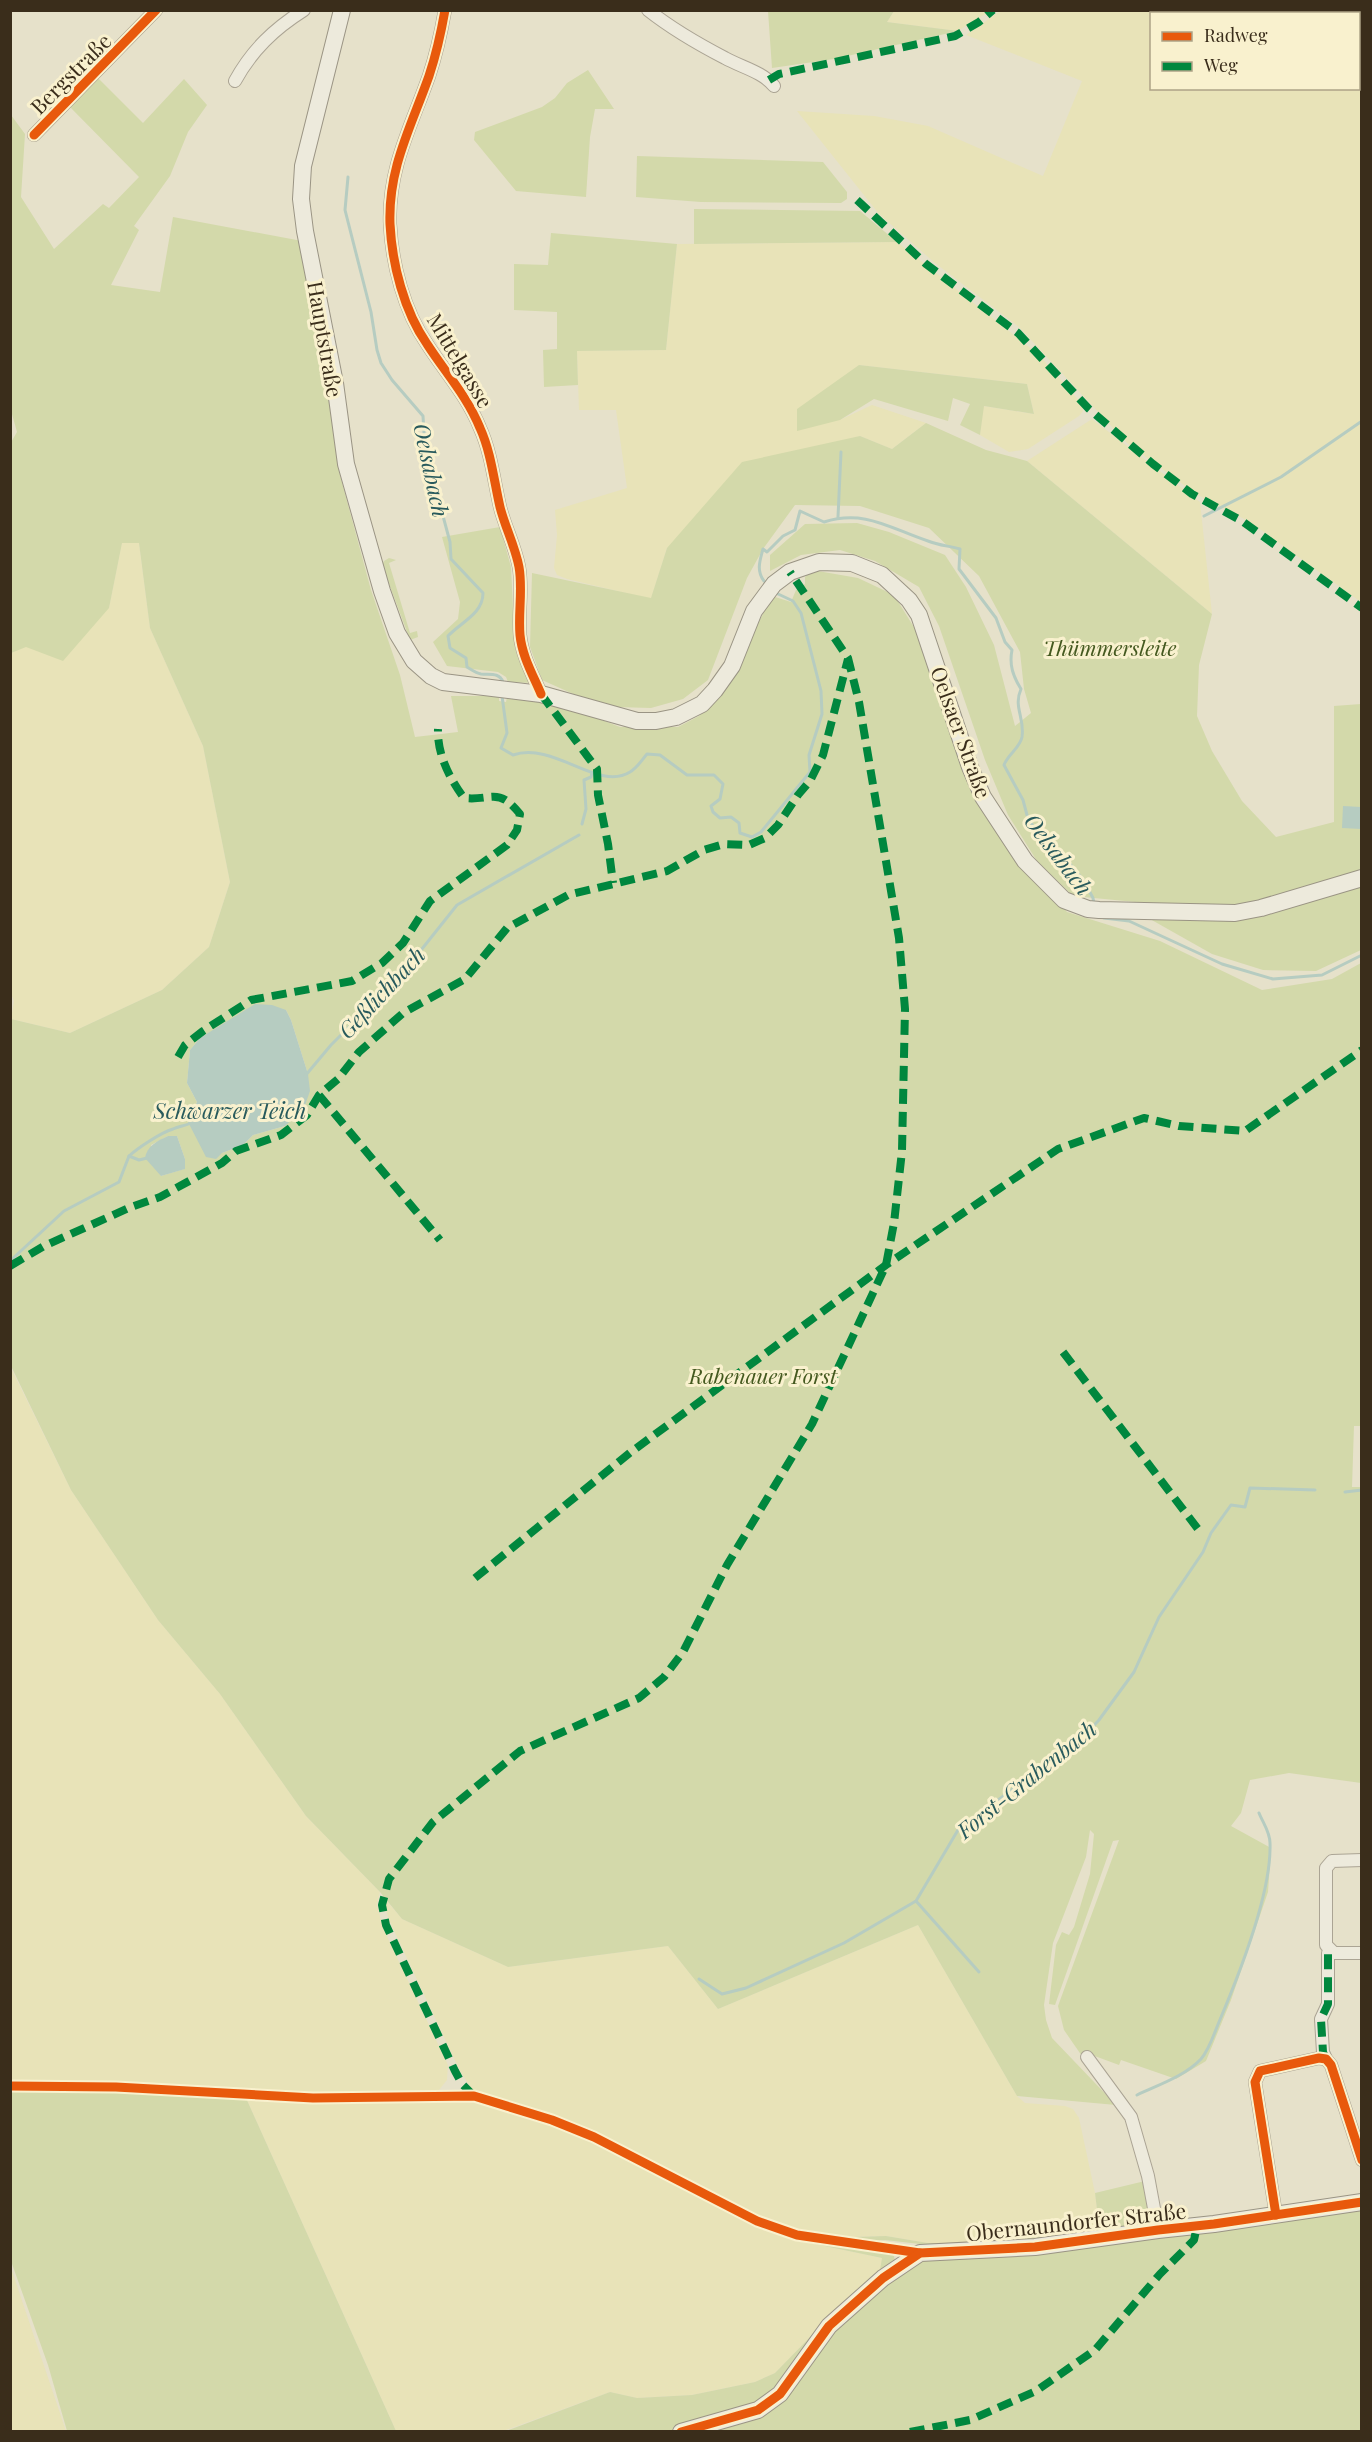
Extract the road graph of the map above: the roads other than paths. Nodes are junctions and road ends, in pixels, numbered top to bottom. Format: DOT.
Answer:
graph roads {
  1 [pos="156,10"];
  2 [pos="304,10"];
  3 [pos="342,10"];
  4 [pos="445,10"];
  5 [pos="648,10"];
  6 [pos="235,81"];
  7 [pos="774,86"];
  8 [pos="34,135"];
  9 [pos="541,694"];
  10 [pos="1362,878"];
  11 [pos="1362,1860"];
  12 [pos="1328,1953"];
  13 [pos="1362,1953"];
  14 [pos="1087,2057"];
  15 [pos="1326,2059"];
  16 [pos="1362,2160"];
  17 [pos="1362,2202"];
  18 [pos="1276,2215"];
  19 [pos="1158,2230"];
  20 [pos="681,2432"];
  1 -- 8 [label="street, Bergstraße"];
  2 -- 6 [label="street"];
  3 -- 9 [label="main road, Hauptstraße"];
  4 -- 9 [label="street, Mittelgasse"];
  5 -- 7 [label="street"];
  9 -- 10 [label="main road, Oelsaer Straße"];
  11 -- 13 [label="street"];
  12 -- 15 [label="street"];
  14 -- 19 [label="street"];
  15 -- 16 [label="street"];
  15 -- 18 [label="street"];
  17 -- 18 [label="main road, Obernaundorfer Straße"];
  18 -- 19 [label="main road, Obernaundorfer Straße"];
  19 -- 20 [label="main road, Obernaundorfer Straße"];
}
